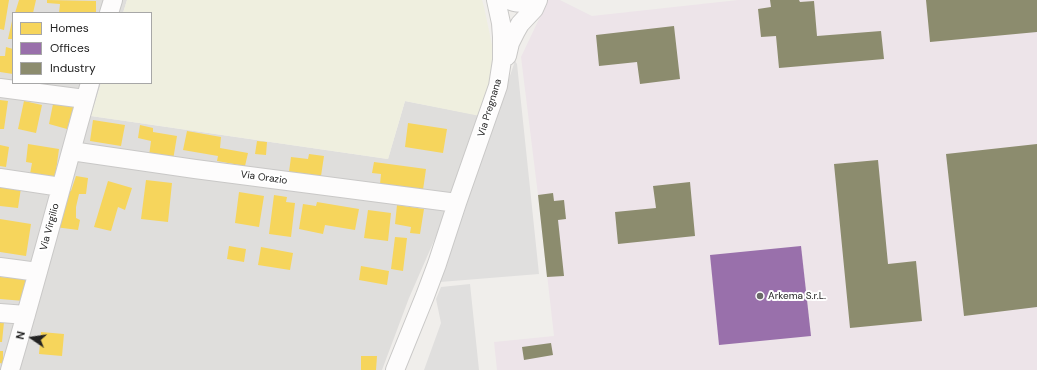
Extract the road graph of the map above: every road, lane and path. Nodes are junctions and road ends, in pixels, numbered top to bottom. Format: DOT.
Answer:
graph roads {
  1 [pos="113,0"];
  2 [pos="496,0"];
  3 [pos="509,0"];
  4 [pos="538,0"];
  5 [pos="109,12"];
  6 [pos="498,86"];
  7 [pos="0,88"];
  8 [pos="87,91"];
  9 [pos="71,151"];
  10 [pos="0,178"];
  11 [pos="60,187"];
  12 [pos="455,208"];
  13 [pos="0,267"];
  14 [pos="38,272"];
  15 [pos="0,313"];
  16 [pos="26,315"];
  17 [pos="10,370"];
  18 [pos="395,370"];
  1 -- 5 [label="street"];
  2 -- 6 [label="street, Via Pregnana"];
  3 -- 4 [label="street"];
  4 -- 6 [label="street"];
  6 -- 12 [label="street, Via Pregnana"];
  7 -- 8 [label="street"];
  8 -- 9 [label="street, Via Virgilio"];
  9 -- 11 [label="street, Via Virgilio"];
  9 -- 12 [label="street, Via Orazio"];
  10 -- 11 [label="street"];
  11 -- 14 [label="street, Via Virgilio"];
  12 -- 18 [label="street, Via Pregnana"];
  13 -- 14 [label="street"];
  14 -- 16 [label="street, Via Virgilio"];
  15 -- 16 [label="street"];
  16 -- 17 [label="street, Via Virgilio"];
}
